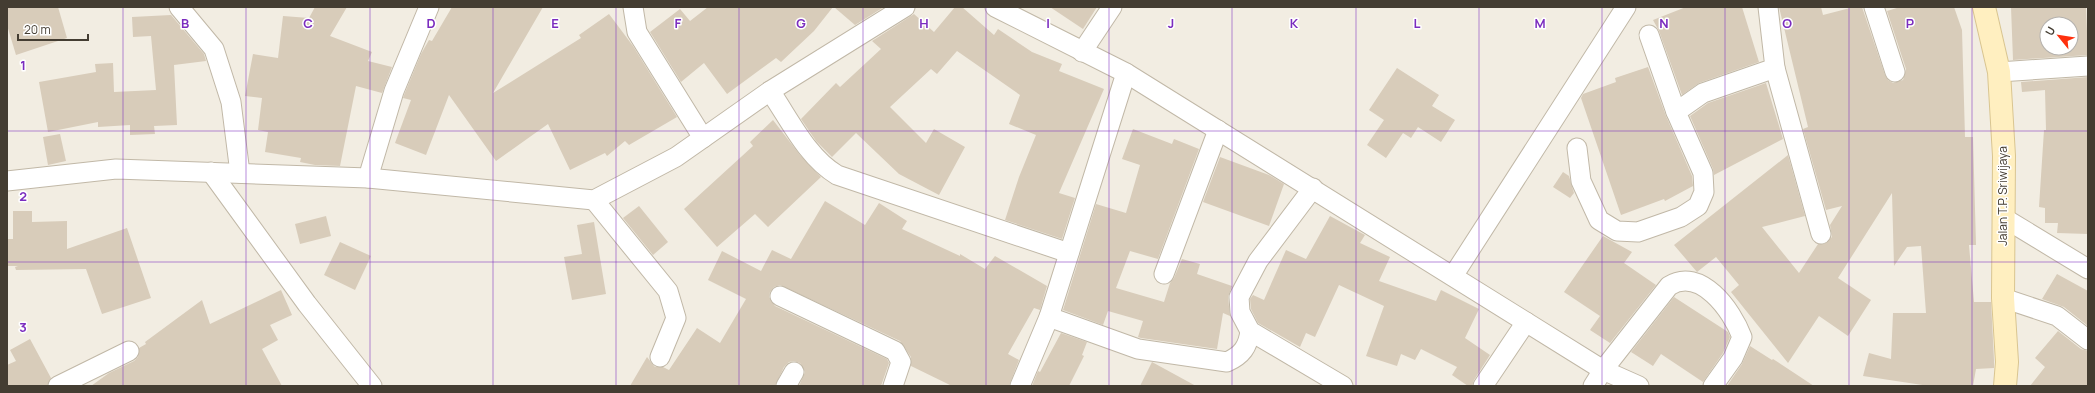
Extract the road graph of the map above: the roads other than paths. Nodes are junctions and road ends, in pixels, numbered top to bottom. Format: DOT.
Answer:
graph roads {
  1 [pos="179,7"];
  2 [pos="429,7"];
  3 [pos="633,7"];
  4 [pos="905,7"];
  5 [pos="995,7"];
  6 [pos="1112,7"];
  7 [pos="1626,7"];
  8 [pos="1768,7"];
  9 [pos="1874,7"];
  10 [pos="1984,7"];
  11 [pos="1649,35"];
  12 [pos="1082,52"];
  13 [pos="2088,66"];
  14 [pos="1775,68"];
  15 [pos="1895,72"];
  16 [pos="1999,72"];
  17 [pos="1126,73"];
  18 [pos="770,91"];
  19 [pos="1676,112"];
  20 [pos="1218,130"];
  21 [pos="703,138"];
  22 [pos="1577,148"];
  23 [pos="211,172"];
  24 [pos="240,174"];
  25 [pos="368,178"];
  26 [pos="7,181"];
  27 [pos="1313,188"];
  28 [pos="594,200"];
  29 [pos="2004,218"];
  30 [pos="1822,234"];
  31 [pos="1069,253"];
  32 [pos="2088,268"];
  33 [pos="1164,274"];
  34 [pos="1452,276"];
  35 [pos="780,296"];
  36 [pos="2003,298"];
  37 [pos="1049,317"];
  38 [pos="1526,322"];
  39 [pos="1250,330"];
  40 [pos="2088,340"];
  41 [pos="129,351"];
  42 [pos="660,357"];
  43 [pos="1603,370"];
  44 [pos="58,386"];
  45 [pos="372,386"];
  46 [pos="893,386"];
  47 [pos="1020,386"];
  48 [pos="1343,386"];
  49 [pos="1483,386"];
  50 [pos="1593,386"];
  51 [pos="1639,386"];
  52 [pos="1713,386"];
  53 [pos="2005,386"];
  1 -- 24 [label="street"];
  2 -- 25 [label="street"];
  3 -- 21 [label="street"];
  4 -- 18 [label="street"];
  5 -- 12 [label="street"];
  6 -- 12 [label="street"];
  7 -- 34 [label="street"];
  8 -- 14 [label="street"];
  9 -- 15 [label="street"];
  10 -- 16 [label="main road, Jalan T.P. Sriwijaya"];
  11 -- 19 [label="street"];
  12 -- 17 [label="street"];
  13 -- 16 [label="street"];
  14 -- 19 [label="street"];
  14 -- 30 [label="street"];
  16 -- 29 [label="main road, Jalan T.P. Sriwijaya"];
  17 -- 20 [label="street"];
  17 -- 31 [label="street"];
  18 -- 21 [label="street"];
  18 -- 31 [label="street"];
  19 -- 22 [label="street"];
  20 -- 27 [label="street"];
  20 -- 33 [label="street"];
  21 -- 28 [label="street"];
  23 -- 24 [label="street"];
  23 -- 26 [label="street"];
  23 -- 45 [label="street"];
  24 -- 25 [label="street"];
  25 -- 28 [label="street"];
  27 -- 34 [label="street"];
  27 -- 39 [label="street"];
  28 -- 42 [label="street"];
  29 -- 32 [label="street"];
  29 -- 36 [label="main road, Jalan T.P. Sriwijaya"];
  31 -- 37 [label="street"];
  34 -- 38 [label="street"];
  35 -- 46 [label="street"];
  36 -- 40 [label="street"];
  36 -- 53 [label="main road, Jalan T.P. Sriwijaya"];
  37 -- 39 [label="street"];
  37 -- 47 [label="street"];
  38 -- 43 [label="street"];
  38 -- 49 [label="street"];
  39 -- 48 [label="street"];
  41 -- 44 [label="street"];
  43 -- 50 [label="street"];
  43 -- 51 [label="street"];
  43 -- 52 [label="street"];
}
